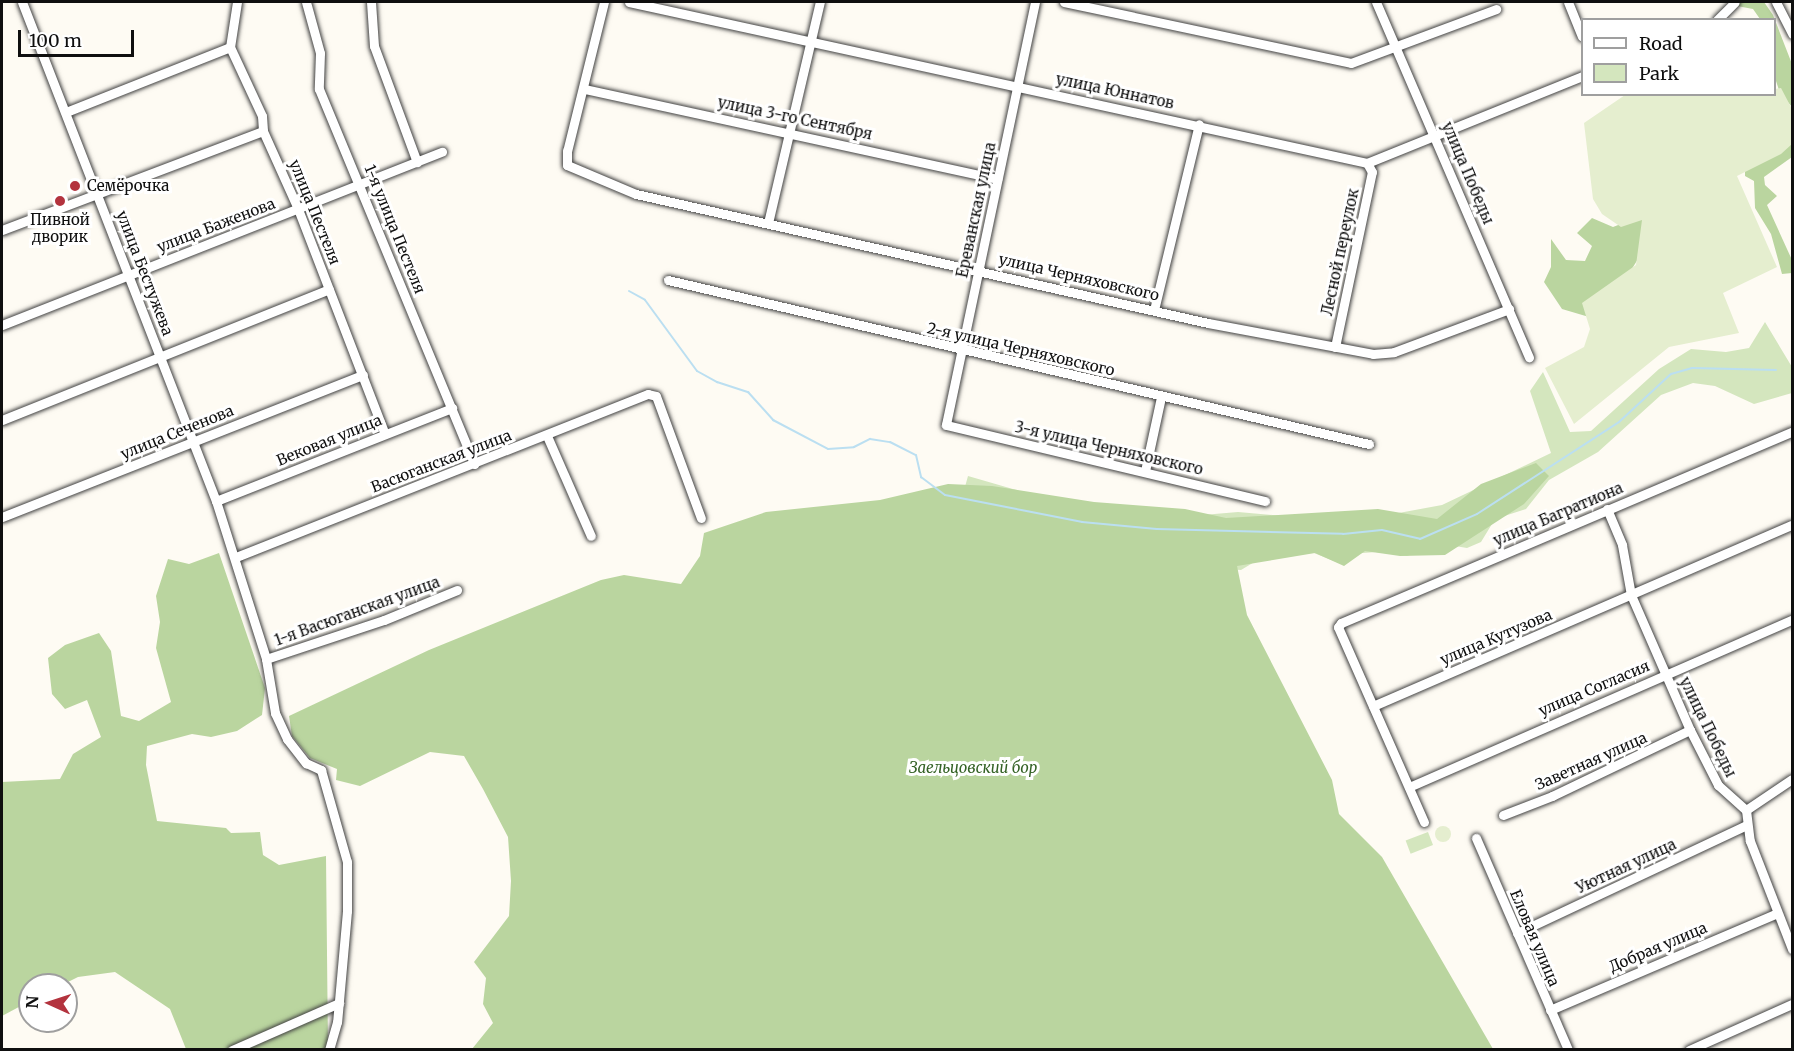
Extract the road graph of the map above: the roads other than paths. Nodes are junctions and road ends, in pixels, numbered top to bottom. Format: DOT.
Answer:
graph roads {
  1 [pos="22,2"];
  2 [pos="237,2"];
  3 [pos="306,2"];
  4 [pos="371,2"];
  5 [pos="604,2"];
  6 [pos="629,2"];
  7 [pos="820,2"];
  8 [pos="1035,2"];
  9 [pos="1064,2"];
  10 [pos="1376,2"];
  11 [pos="1568,2"];
  12 [pos="1735,2"];
  13 [pos="1776,2"];
  14 [pos="1496,9"];
  15 [pos="1719,18"];
  16 [pos="1581,34"];
  17 [pos="1792,34"];
  18 [pos="809,42"];
  19 [pos="230,47"];
  20 [pos="1396,49"];
  21 [pos="1581,76"];
  22 [pos="1018,87"];
  23 [pos="585,89"];
  24 [pos="66,112"];
  25 [pos="1199,124"];
  26 [pos="263,131"];
  27 [pos="792,131"];
  28 [pos="1436,134"];
  29 [pos="442,152"];
  30 [pos="417,162"];
  31 [pos="1368,164"];
  32 [pos="997,179"];
  33 [pos="361,184"];
  34 [pos="97,194"];
  35 [pos="298,208"];
  36 [pos="768,223"];
  37 [pos="2,230"];
  38 [pos="979,270"];
  39 [pos="130,274"];
  40 [pos="668,280"];
  41 [pos="329,289"];
  42 [pos="1509,309"];
  43 [pos="1154,310"];
  44 [pos="2,325"];
  45 [pos="1335,347"];
  46 [pos="961,351"];
  47 [pos="160,355"];
  48 [pos="1529,357"];
  49 [pos="363,375"];
  50 [pos="1161,397"];
  51 [pos="453,408"];
  52 [pos="2,420"];
  53 [pos="946,425"];
  54 [pos="1792,432"];
  55 [pos="385,434"];
  56 [pos="547,436"];
  57 [pos="194,442"];
  58 [pos="1369,444"];
  59 [pos="474,464"];
  60 [pos="1144,471"];
  61 [pos="216,501"];
  62 [pos="1265,501"];
  63 [pos="1607,509"];
  64 [pos="2,517"];
  65 [pos="700,518"];
  66 [pos="1792,525"];
  67 [pos="591,536"];
  68 [pos="236,557"];
  69 [pos="457,590"];
  70 [pos="1631,595"];
  71 [pos="1792,620"];
  72 [pos="266,659"];
  73 [pos="1665,673"];
  74 [pos="1373,706"];
  75 [pos="1690,730"];
  76 [pos="1792,779"];
  77 [pos="1409,787"];
  78 [pos="1746,810"];
  79 [pos="1503,815"];
  80 [pos="1424,822"];
  81 [pos="1747,825"];
  82 [pos="1476,838"];
  83 [pos="1777,913"];
  84 [pos="1517,933"];
  85 [pos="1792,949"];
  86 [pos="339,1004"];
  87 [pos="1792,1004"];
  88 [pos="1550,1010"];
  89 [pos="232,1050"];
  90 [pos="329,1050"];
  91 [pos="1568,1050"];
  92 [pos="1689,1050"];
  1 -- 24 [label="street, улица Бестужева"];
  2 -- 19 [label="street"];
  3 -- 33 [label="street, 1-я улица Пестеля"];
  4 -- 30 [label="street"];
  5 -- 23 [label="street"];
  6 -- 18 [label="street, улица Юннатов"];
  7 -- 18 [label="street"];
  8 -- 22 [label="street, Ереванская улица"];
  9 -- 20 [label="street"];
  10 -- 20 [label="street, улица Победы"];
  11 -- 16 [label="street"];
  12 -- 15 [label="street"];
  13 -- 17 [label="street"];
  14 -- 20 [label="street"];
  18 -- 22 [label="street, улица Юннатов"];
  18 -- 27 [label="street"];
  19 -- 24 [label="street"];
  19 -- 26 [label="street, улица Пестеля"];
  20 -- 28 [label="street, улица Победы"];
  21 -- 28 [label="street"];
  22 -- 25 [label="street, улица Юннатов"];
  22 -- 32 [label="street, Ереванская улица"];
  23 -- 27 [label="street, улица 3-го Сентября"];
  23 -- 36 [label="street, улица Черняховского"];
  24 -- 34 [label="street, улица Бестужева"];
  25 -- 31 [label="street, улица Юннатов"];
  25 -- 43 [label="street"];
  26 -- 34 [label="street"];
  26 -- 35 [label="street, улица Пестеля"];
  27 -- 32 [label="street, улица 3-го Сентября"];
  27 -- 36 [label="street"];
  28 -- 31 [label="street"];
  28 -- 42 [label="street, улица Победы"];
  29 -- 30 [label="street, улица Баженова"];
  30 -- 33 [label="street, улица Баженова"];
  31 -- 45 [label="street, Лесной переулок"];
  32 -- 38 [label="street, Ереванская улица"];
  33 -- 35 [label="street, улица Баженова"];
  33 -- 51 [label="street, 1-я улица Пестеля"];
  34 -- 37 [label="street"];
  34 -- 39 [label="street, улица Бестужева"];
  35 -- 39 [label="street, улица Баженова"];
  35 -- 41 [label="street, улица Пестеля"];
  36 -- 38 [label="street, улица Черняховского"];
  38 -- 43 [label="street, улица Черняховского"];
  38 -- 46 [label="street, Ереванская улица"];
  39 -- 44 [label="street, улица Баженова"];
  39 -- 47 [label="street, улица Бестужева"];
  40 -- 46 [label="street, 2-я улица Черняховского"];
  41 -- 47 [label="street"];
  41 -- 49 [label="street, улица Пестеля"];
  42 -- 45 [label="street, улица Черняховского"];
  42 -- 48 [label="street, улица Победы"];
  43 -- 45 [label="street, улица Черняховского"];
  46 -- 50 [label="street, 2-я улица Черняховского"];
  46 -- 53 [label="street, Ереванская улица"];
  47 -- 52 [label="street"];
  47 -- 57 [label="street, улица Бестужева"];
  49 -- 55 [label="street, улица Пестеля"];
  49 -- 57 [label="street, улица Сеченова"];
  50 -- 58 [label="street, 2-я улица Черняховского"];
  50 -- 60 [label="street"];
  51 -- 55 [label="street, Вековая улица"];
  51 -- 59 [label="street, 1-я улица Пестеля"];
  53 -- 60 [label="street, 3-я улица Черняховского"];
  54 -- 63 [label="street, улица Багратиона"];
  55 -- 61 [label="street, Вековая улица"];
  56 -- 59 [label="street, Васюганская улица"];
  56 -- 65 [label="street, Васюганская улица"];
  56 -- 67 [label="street"];
  57 -- 61 [label="street, улица Бестужева"];
  57 -- 64 [label="street, улица Сеченова"];
  59 -- 68 [label="street, Васюганская улица"];
  60 -- 62 [label="street, 3-я улица Черняховского"];
  61 -- 68 [label="street, улица Бестужева"];
  63 -- 70 [label="street, улица Победы"];
  63 -- 74 [label="street, улица Багратиона"];
  66 -- 70 [label="street, улица Кутузова"];
  68 -- 72 [label="street, улица Бестужева"];
  69 -- 72 [label="street, 1-я Васюганская улица"];
  70 -- 73 [label="street, улица Победы"];
  70 -- 74 [label="street, улица Кутузова"];
  71 -- 73 [label="street, улица Согласия"];
  72 -- 86 [label="street, улица Бестужева"];
  73 -- 75 [label="street, улица Победы"];
  73 -- 77 [label="street, улица Согласия"];
  74 -- 77 [label="street"];
  75 -- 78 [label="street, улица Победы"];
  75 -- 79 [label="street, Заветная улица"];
  76 -- 78 [label="street"];
  77 -- 80 [label="street"];
  78 -- 81 [label="street"];
  81 -- 83 [label="street"];
  81 -- 84 [label="street, Уютная улица"];
  82 -- 84 [label="street, Еловая улица"];
  83 -- 85 [label="street"];
  83 -- 88 [label="street, Добрая улица"];
  84 -- 88 [label="street, Еловая улица"];
  86 -- 89 [label="street"];
  86 -- 90 [label="street, улица Бестужева"];
  87 -- 92 [label="street"];
  88 -- 91 [label="street, Еловая улица"];
}
